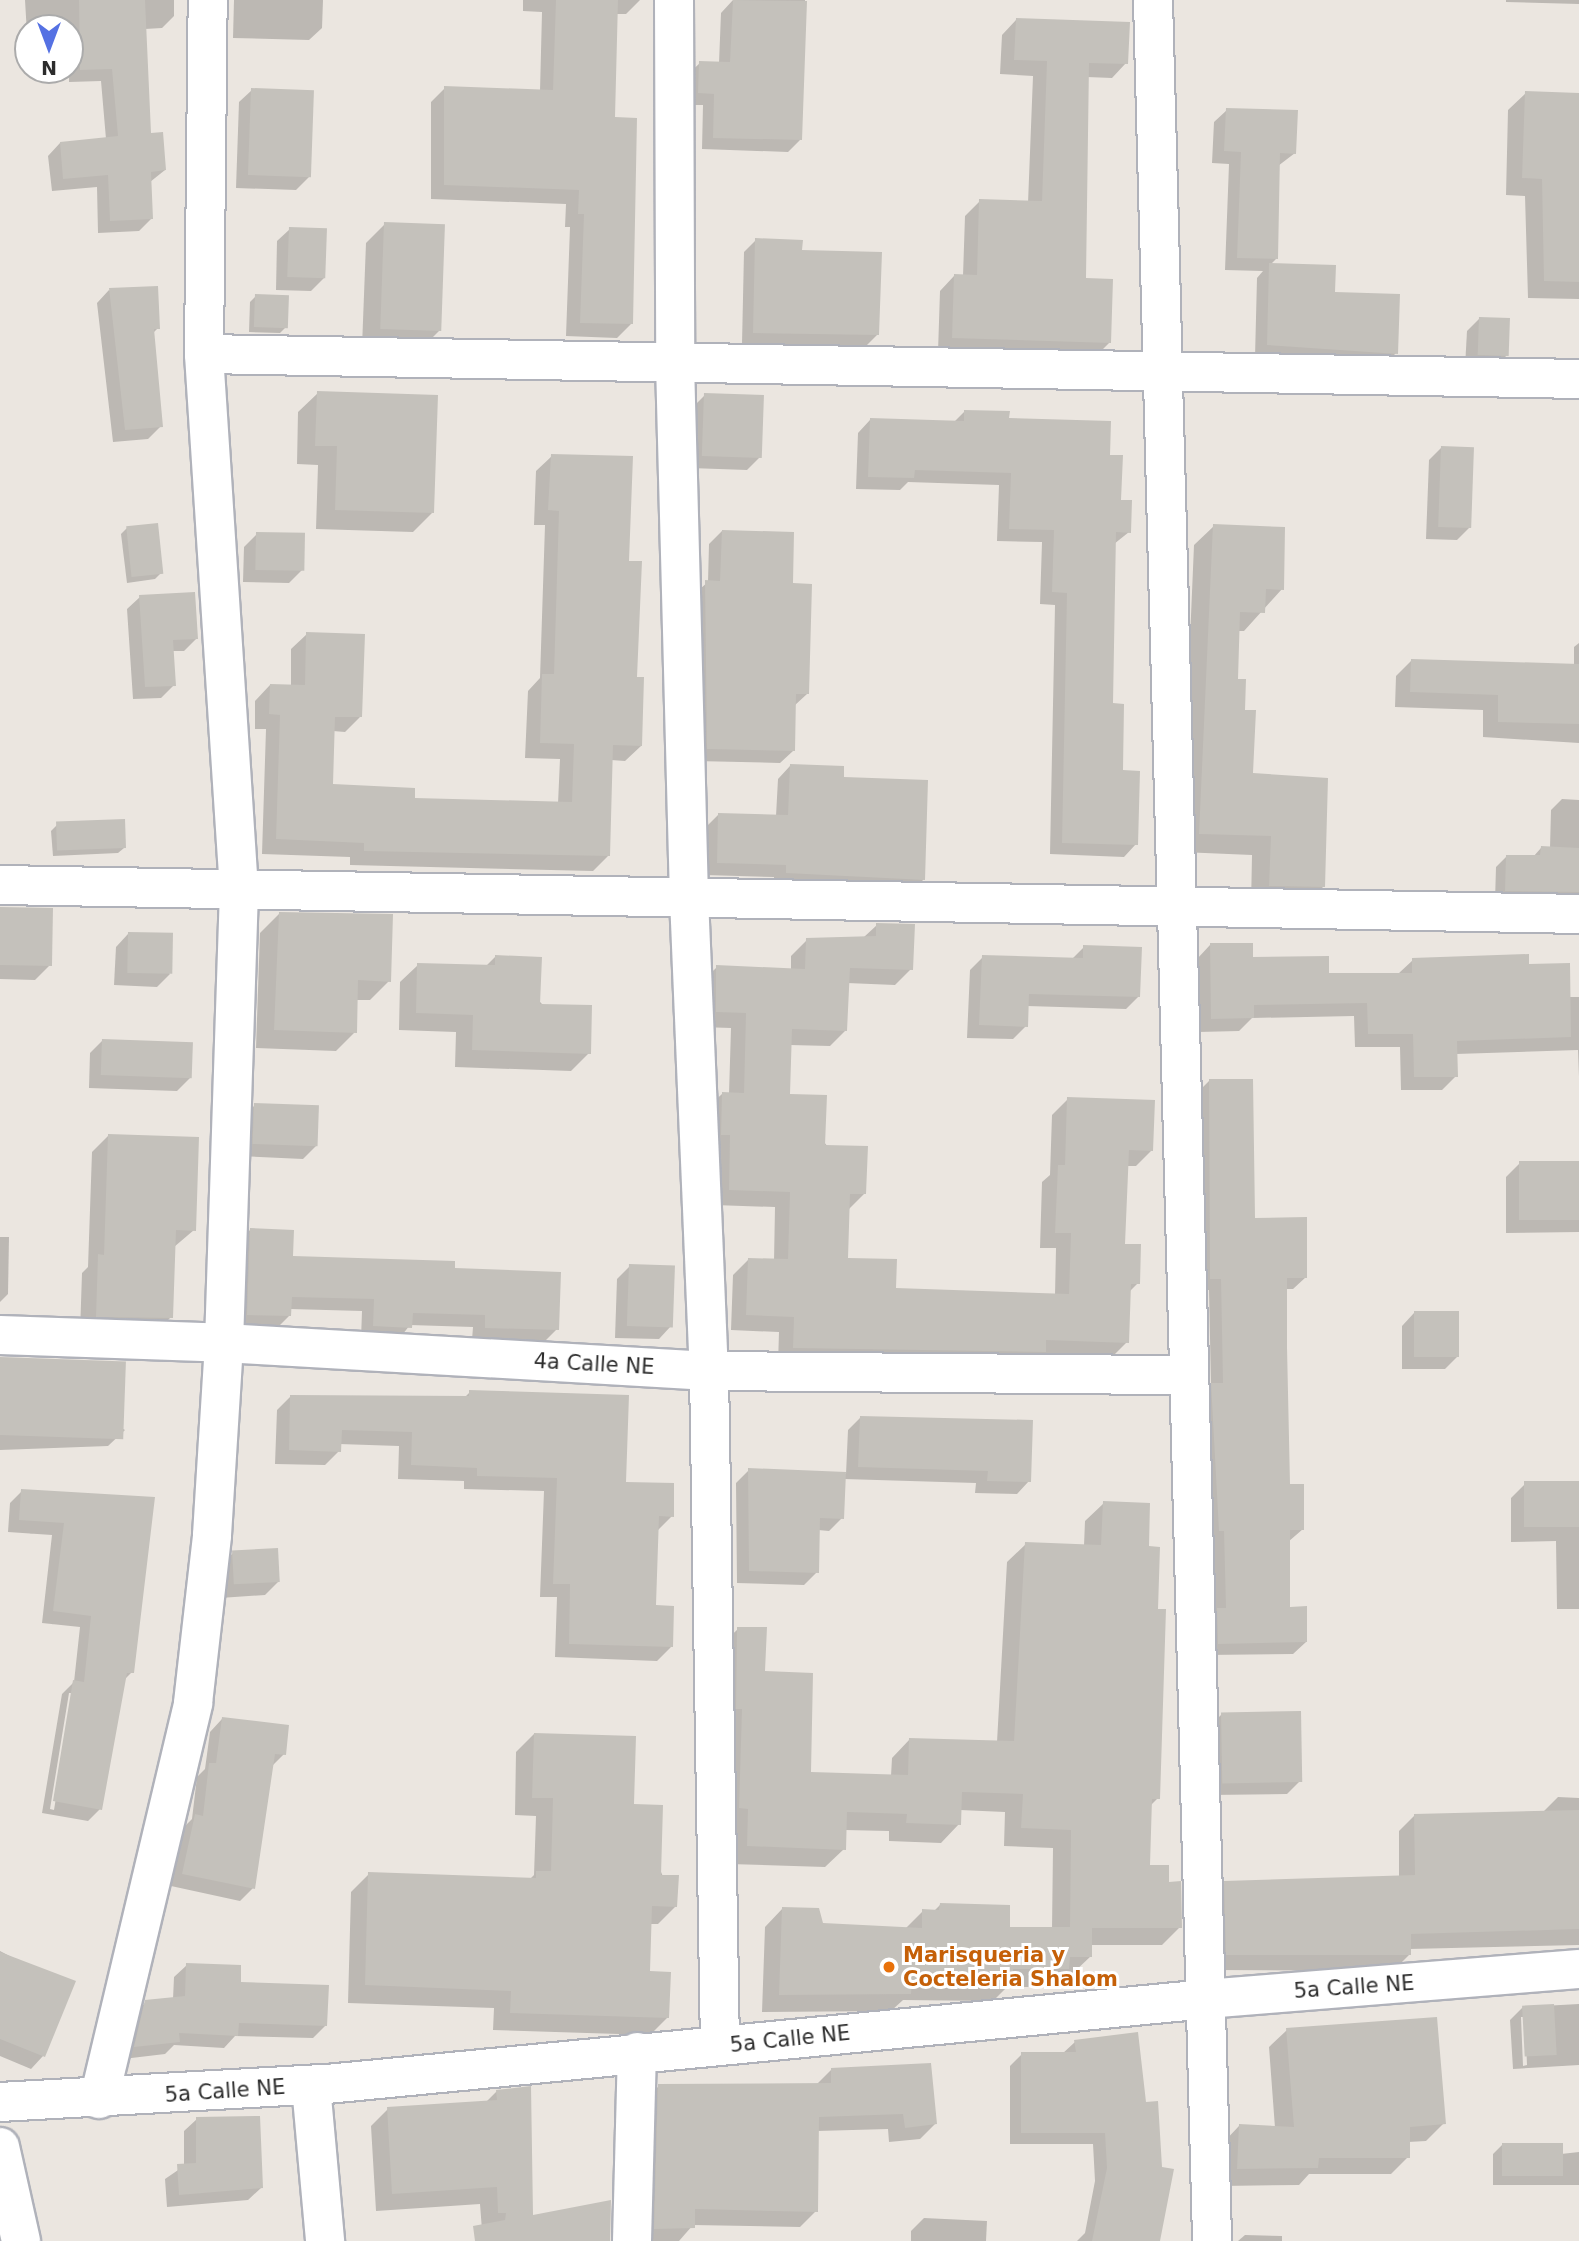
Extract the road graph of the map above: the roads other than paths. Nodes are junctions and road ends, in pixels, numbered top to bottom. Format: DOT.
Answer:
graph roads {
  1 [pos="208,0"];
  2 [pos="674,0"];
  3 [pos="1153,0"];
  4 [pos="204,354"];
  5 [pos="675,363"];
  6 [pos="1163,371"];
  7 [pos="1579,379"];
  8 [pos="0,885"];
  9 [pos="239,890"];
  10 [pos="689,898"];
  11 [pos="1178,906"];
  12 [pos="1579,914"];
  13 [pos="0,1335"];
  14 [pos="223,1343"];
  15 [pos="709,1371"];
  16 [pos="1189,1375"];
  17 [pos="1579,1969"];
  18 [pos="1206,1998"];
  19 [pos="720,2046"];
  20 [pos="637,2052"];
  21 [pos="311,2086"];
  22 [pos="99,2099"];
  23 [pos="0,2102"];
  24 [pos="0,2147"];
  25 [pos="21,2241"];
  26 [pos="325,2241"];
  27 [pos="632,2241"];
  28 [pos="1212,2241"];
  1 -- 4 [label="street"];
  2 -- 5 [label="street"];
  3 -- 6 [label="street"];
  4 -- 5 [label="street"];
  4 -- 9 [label="street"];
  5 -- 6 [label="street"];
  5 -- 10 [label="street"];
  6 -- 7 [label="street"];
  6 -- 11 [label="street"];
  8 -- 9 [label="street"];
  9 -- 10 [label="street"];
  9 -- 14 [label="street"];
  10 -- 11 [label="street"];
  10 -- 15 [label="street"];
  11 -- 12 [label="street"];
  11 -- 16 [label="street"];
  13 -- 14 [label="street, 4a Calle NE"];
  14 -- 15 [label="street, 4a Calle NE"];
  14 -- 22 [label="street"];
  15 -- 16 [label="street, 4a Calle NE"];
  15 -- 19 [label="street"];
  16 -- 18 [label="street"];
  17 -- 18 [label="street, 5a Calle NE"];
  18 -- 19 [label="street, 5a Calle NE"];
  18 -- 28 [label="street"];
  19 -- 20 [label="street, 5a Calle NE"];
  20 -- 21 [label="street, 5a Calle NE"];
  20 -- 27 [label="street"];
  21 -- 22 [label="street, 5a Calle NE"];
  21 -- 26 [label="street"];
  22 -- 23 [label="street, 5a Calle NE"];
  24 -- 25 [label="street"];
}
